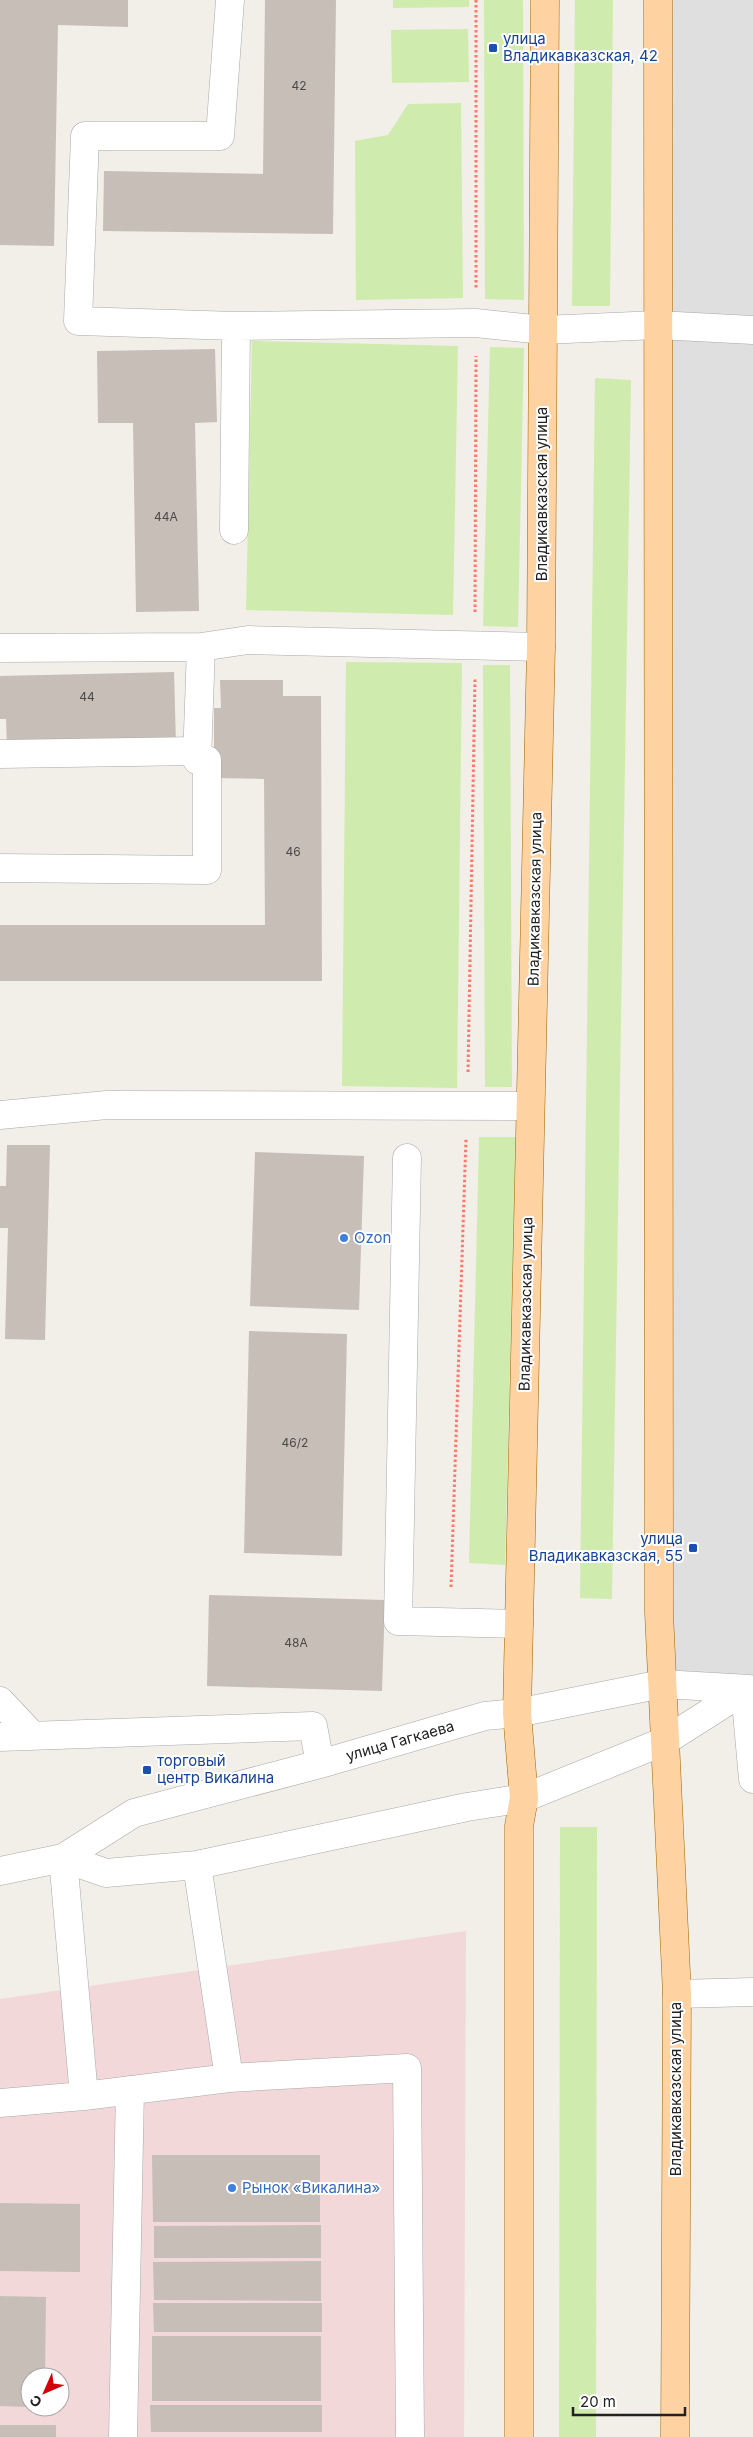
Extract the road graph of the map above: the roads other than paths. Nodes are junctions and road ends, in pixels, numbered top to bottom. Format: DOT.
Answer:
graph roads {
  1 [pos="230,0"];
  2 [pos="545,0"];
  3 [pos="658,0"];
  4 [pos="657,325"];
  5 [pos="236,326"];
  6 [pos="543,330"];
  7 [pos="753,330"];
  8 [pos="234,530"];
  9 [pos="201,646"];
  10 [pos="541,647"];
  11 [pos="0,648"];
  12 [pos="198,751"];
  13 [pos="0,754"];
  14 [pos="0,868"];
  15 [pos="530,1106"];
  16 [pos="0,1115"];
  17 [pos="406,1158"];
  18 [pos="519,1624"];
  19 [pos="662,1684"];
  20 [pos="749,1689"];
  21 [pos="0,1701"];
  22 [pos="517,1713"];
  23 [pos="32,1735"];
  24 [pos="0,1736"];
  25 [pos="665,1741"];
  26 [pos="320,1764"];
  27 [pos="753,1779"];
  28 [pos="524,1798"];
  29 [pos="63,1858"];
  30 [pos="197,1865"];
  31 [pos="0,1871"];
  32 [pos="753,1992"];
  33 [pos="677,1994"];
  34 [pos="229,2078"];
  35 [pos="130,2090"];
  36 [pos="84,2096"];
  37 [pos="0,2103"];
  38 [pos="123,2437"];
  39 [pos="410,2437"];
  40 [pos="519,2437"];
  41 [pos="675,2437"];
  1 -- 5 [label="street"];
  2 -- 6 [label="main road, Владикавказская улица"];
  3 -- 4 [label="main road, Владикавказская улица"];
  4 -- 6 [label="street"];
  4 -- 7 [label="street"];
  4 -- 19 [label="main road, Владикавказская улица"];
  5 -- 6 [label="street"];
  5 -- 8 [label="street"];
  6 -- 10 [label="main road, Владикавказская улица"];
  9 -- 10 [label="street"];
  9 -- 11 [label="street"];
  9 -- 12 [label="street"];
  10 -- 15 [label="main road, Владикавказская улица"];
  12 -- 13 [label="street"];
  12 -- 14 [label="street"];
  15 -- 16 [label="street"];
  15 -- 18 [label="main road, Владикавказская улица"];
  17 -- 18 [label="street"];
  18 -- 22 [label="main road, Владикавказская улица"];
  19 -- 20 [label="street, улица Гагкаева"];
  19 -- 22 [label="street, улица Гагкаева"];
  19 -- 25 [label="main road, Владикавказская улица"];
  20 -- 25 [label="street"];
  20 -- 27 [label="street"];
  21 -- 23 [label="street"];
  22 -- 26 [label="street, улица Гагкаева"];
  22 -- 28 [label="main road, Владикавказская улица"];
  23 -- 24 [label="street"];
  23 -- 26 [label="street"];
  25 -- 28 [label="street"];
  25 -- 33 [label="main road, Владикавказская улица"];
  26 -- 29 [label="street, улица Гагкаева"];
  28 -- 30 [label="street"];
  28 -- 40 [label="main road, Владикавказская улица"];
  29 -- 30 [label="street"];
  29 -- 31 [label="street, улица Гагкаева"];
  29 -- 36 [label="street"];
  30 -- 34 [label="street"];
  32 -- 33 [label="street"];
  33 -- 41 [label="main road, Владикавказская улица"];
  34 -- 35 [label="street"];
  34 -- 39 [label="street"];
  35 -- 36 [label="street"];
  35 -- 38 [label="street"];
  36 -- 37 [label="street"];
}
